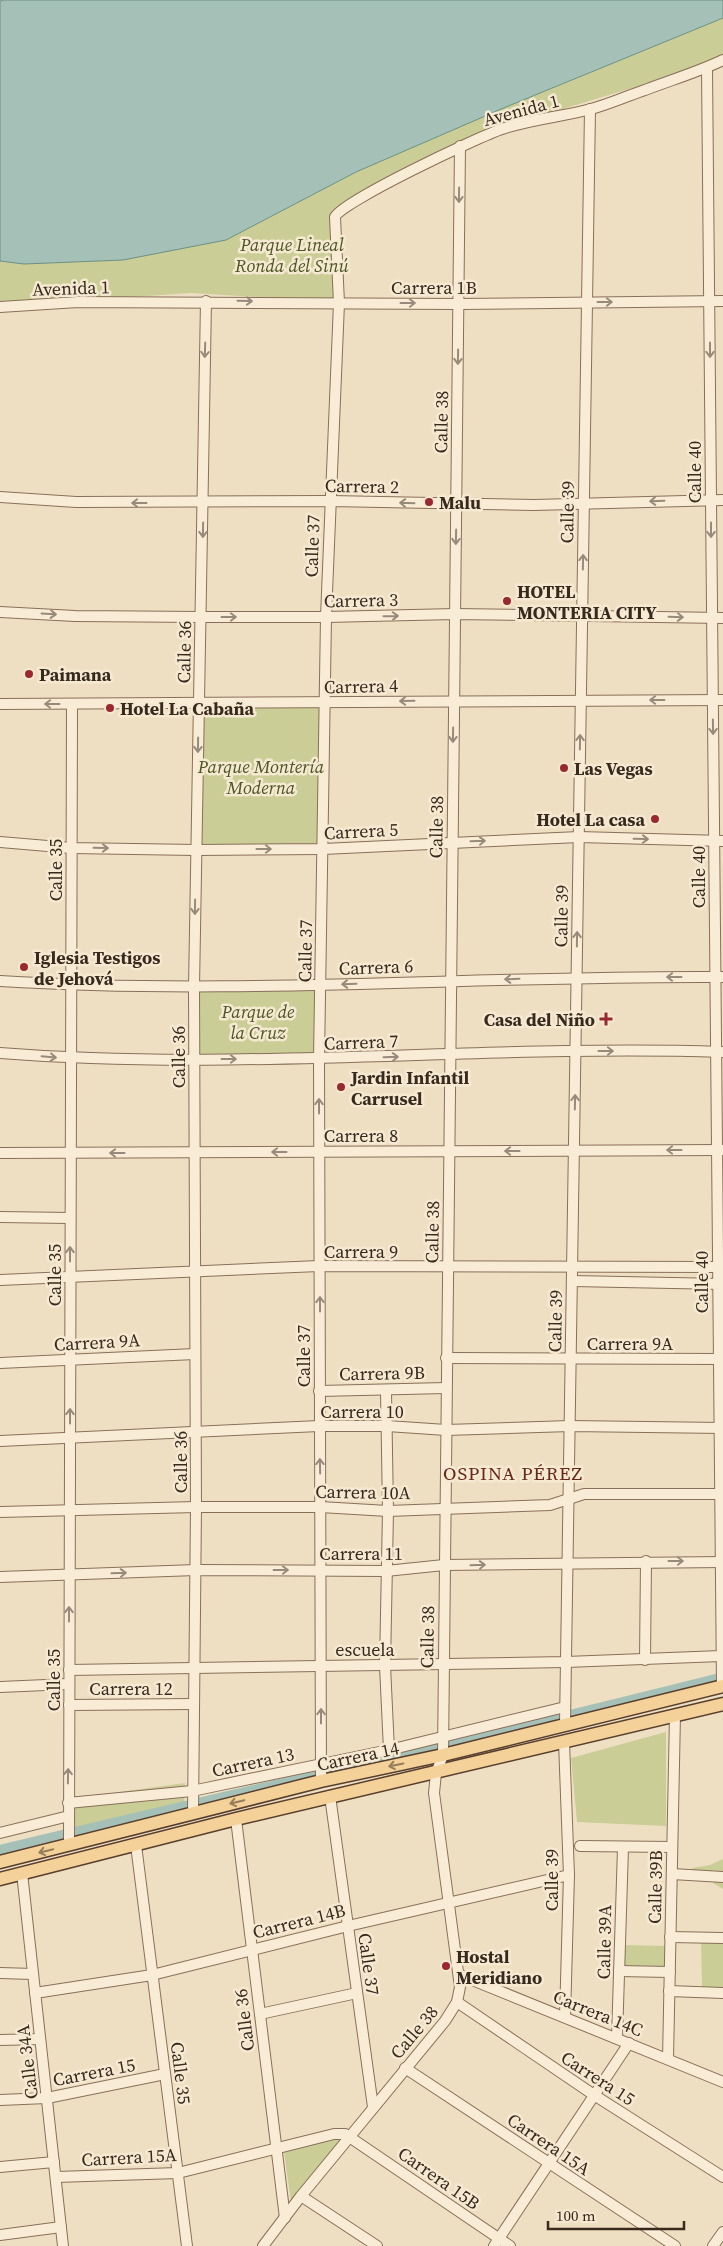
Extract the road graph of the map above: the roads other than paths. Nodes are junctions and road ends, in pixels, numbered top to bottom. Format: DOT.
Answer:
graph roads {
  1 [pos="723,60"];
  2 [pos="707,68"];
  3 [pos="590,109"];
  4 [pos="460,146"];
  5 [pos="336,212"];
  6 [pos="206,301"];
  7 [pos="709,301"];
  8 [pos="723,301"];
  9 [pos="144,302"];
  10 [pos="587,302"];
  11 [pos="339,303"];
  12 [pos="458,304"];
  13 [pos="0,308"];
  14 [pos="0,497"];
  15 [pos="711,500"];
  16 [pos="723,500"];
  17 [pos="330,501"];
  18 [pos="203,503"];
  19 [pos="584,504"];
  20 [pos="456,505"];
  21 [pos="0,612"];
  22 [pos="455,614"];
  23 [pos="582,614"];
  24 [pos="200,617"];
  25 [pos="326,617"];
  26 [pos="712,618"];
  27 [pos="723,618"];
  28 [pos="581,700"];
  29 [pos="718,700"];
  30 [pos="454,701"];
  31 [pos="325,703"];
  32 [pos="0,704"];
  33 [pos="199,704"];
  34 [pos="72,705"];
  35 [pos="579,837"];
  36 [pos="718,841"];
  37 [pos="0,842"];
  38 [pos="452,842"];
  39 [pos="71,848"];
  40 [pos="323,849"];
  41 [pos="196,850"];
  42 [pos="576,977"];
  43 [pos="719,977"];
  44 [pos="0,981"];
  45 [pos="451,981"];
  46 [pos="321,985"];
  47 [pos="71,986"];
  48 [pos="194,987"];
  49 [pos="575,1051"];
  50 [pos="719,1052"];
  51 [pos="0,1053"];
  52 [pos="450,1056"];
  53 [pos="71,1059"];
  54 [pos="195,1059"];
  55 [pos="319,1059"];
  56 [pos="720,1150"];
  57 [pos="449,1151"];
  58 [pos="574,1151"];
  59 [pos="193,1152"];
  60 [pos="319,1152"];
  61 [pos="0,1153"];
  62 [pos="71,1153"];
  63 [pos="0,1217"];
  64 [pos="70,1218"];
  65 [pos="319,1266"];
  66 [pos="720,1267"];
  67 [pos="447,1268"];
  68 [pos="572,1268"];
  69 [pos="194,1273"];
  70 [pos="70,1277"];
  71 [pos="0,1280"];
  72 [pos="572,1281"];
  73 [pos="720,1284"];
  74 [pos="195,1354"];
  75 [pos="446,1358"];
  76 [pos="570,1358"];
  77 [pos="721,1359"];
  78 [pos="70,1360"];
  79 [pos="0,1363"];
  80 [pos="446,1388"];
  81 [pos="319,1391"];
  82 [pos="386,1391"];
  83 [pos="319,1426"];
  84 [pos="388,1426"];
  85 [pos="570,1426"];
  86 [pos="721,1428"];
  87 [pos="446,1430"];
  88 [pos="196,1432"];
  89 [pos="70,1438"];
  90 [pos="0,1441"];
  91 [pos="721,1495"];
  92 [pos="568,1499"];
  93 [pos="196,1507"];
  94 [pos="320,1507"];
  95 [pos="445,1508"];
  96 [pos="70,1509"];
  97 [pos="388,1511"];
  98 [pos="0,1512"];
  99 [pos="646,1561"];
  100 [pos="568,1562"];
  101 [pos="722,1562"];
  102 [pos="444,1566"];
  103 [pos="196,1570"];
  104 [pos="320,1570"];
  105 [pos="386,1571"];
  106 [pos="0,1576"];
  107 [pos="69,1576"];
  108 [pos="645,1660"];
  109 [pos="721,1661"];
  110 [pos="566,1662"];
  111 [pos="443,1665"];
  112 [pos="321,1666"];
  113 [pos="385,1666"];
  114 [pos="193,1668"];
  115 [pos="69,1670"];
  116 [pos="69,1684"];
  117 [pos="722,1684"];
  118 [pos="0,1687"];
  119 [pos="193,1704"];
  120 [pos="723,1704"];
  121 [pos="69,1705"];
  122 [pos="565,1708"];
  123 [pos="675,1715"];
  124 [pos="565,1722"];
  125 [pos="564,1742"];
  126 [pos="443,1745"];
  127 [pos="389,1750"];
  128 [pos="321,1771"];
  129 [pos="436,1773"];
  130 [pos="192,1793"];
  131 [pos="330,1796"];
  132 [pos="68,1803"];
  133 [pos="192,1810"];
  134 [pos="236,1819"];
  135 [pos="69,1821"];
  136 [pos="0,1833"];
  137 [pos="69,1841"];
  138 [pos="136,1845"];
  139 [pos="580,1846"];
  140 [pos="672,1847"];
  141 [pos="623,1848"];
  142 [pos="0,1862"];
  143 [pos="22,1873"];
  144 [pos="672,1874"];
  145 [pos="569,1875"];
  146 [pos="723,1877"];
  147 [pos="0,1878"];
  148 [pos="449,1902"];
  149 [pos="348,1926"];
  150 [pos="670,1937"];
  151 [pos="723,1938"];
  152 [pos="252,1950"];
  153 [pos="619,1971"];
  154 [pos="670,1972"];
  155 [pos="0,1974"];
  156 [pos="33,1974"];
  157 [pos="460,1975"];
  158 [pos="152,1976"];
  159 [pos="670,1991"];
  160 [pos="35,1993"];
  161 [pos="357,1993"];
  162 [pos="723,1994"];
  163 [pos="457,2002"];
  164 [pos="260,2014"];
  165 [pos="565,2017"];
  166 [pos="617,2038"];
  167 [pos="40,2039"];
  168 [pos="0,2040"];
  169 [pos="629,2043"];
  170 [pos="668,2059"];
  171 [pos="406,2068"];
  172 [pos="165,2074"];
  173 [pos="723,2082"];
  174 [pos="594,2096"];
  175 [pos="47,2098"];
  176 [pos="0,2100"];
  177 [pos="373,2107"];
  178 [pos="350,2136"];
  179 [pos="276,2147"];
  180 [pos="54,2162"];
  181 [pos="549,2164"];
  182 [pos="0,2167"];
  183 [pos="178,2173"];
  184 [pos="56,2177"];
  185 [pos="723,2177"];
  186 [pos="301,2196"];
  187 [pos="285,2218"];
  188 [pos="61,2227"];
  189 [pos="723,2232"];
  190 [pos="0,2235"];
  191 [pos="496,2242"];
  192 [pos="63,2246"];
  193 [pos="187,2246"];
  194 [pos="263,2246"];
  195 [pos="377,2246"];
  196 [pos="510,2246"];
  197 [pos="675,2246"];
  198 [pos="713,2246"];
  1 -- 2 [label="street, Avenida 1"];
  2 -- 3 [label="street, Avenida 1"];
  2 -- 7 [label="street, Calle 40"];
  3 -- 4 [label="street, Avenida 1"];
  3 -- 10 [label="street, Calle 39"];
  4 -- 5 [label="street, Avenida 1"];
  4 -- 12 [label="street, Calle 38, one-way"];
  5 -- 11 [label="street, Calle 37"];
  6 -- 9 [label="street, Carrera 1B"];
  6 -- 11 [label="street, Carrera 1B, one-way"];
  6 -- 18 [label="street, Calle 36, one-way"];
  7 -- 8 [label="street, Carrera 1B"];
  10 -- 7 [label="street, Carrera 1B, one-way"];
  7 -- 15 [label="street, Calle 40, one-way"];
  9 -- 13 [label="street, Avenida 1"];
  10 -- 12 [label="street, Carrera 1B"];
  10 -- 19 [label="street, Calle 39"];
  11 -- 12 [label="street, Carrera 1B, one-way"];
  11 -- 17 [label="street, Calle 37"];
  12 -- 20 [label="street, Calle 38, one-way"];
  18 -- 14 [label="street, Carrera 2, one-way"];
  15 -- 16 [label="street, Carrera 2"];
  15 -- 19 [label="street, Carrera 2, one-way"];
  15 -- 26 [label="street, Calle 40, one-way"];
  17 -- 18 [label="street, Carrera 2"];
  20 -- 17 [label="street, Carrera 2, one-way"];
  17 -- 25 [label="street, Calle 37"];
  18 -- 24 [label="street, Calle 36, one-way"];
  19 -- 20 [label="street, Carrera 2"];
  23 -- 19 [label="street, Calle 39, one-way"];
  20 -- 22 [label="street, Calle 38, one-way"];
  21 -- 24 [label="street, Carrera 3, one-way"];
  22 -- 23 [label="street, Carrera 3"];
  25 -- 22 [label="street, Carrera 3, one-way"];
  22 -- 30 [label="street, Calle 38"];
  23 -- 26 [label="street, Carrera 3, one-way"];
  23 -- 28 [label="street, Calle 39"];
  24 -- 25 [label="street, Carrera 3, one-way"];
  24 -- 33 [label="street, Calle 36"];
  25 -- 31 [label="street, Calle 37"];
  26 -- 27 [label="street, Carrera 3"];
  26 -- 29 [label="street, Calle 40"];
  29 -- 28 [label="street, Carrera 4, one-way"];
  28 -- 30 [label="street, Carrera 4"];
  35 -- 28 [label="street, Calle 39, one-way"];
  29 -- 36 [label="street, Calle 40, one-way"];
  30 -- 31 [label="street, Carrera 4, one-way"];
  30 -- 38 [label="street, Calle 38, one-way"];
  31 -- 33 [label="street, Carrera 4"];
  31 -- 40 [label="street, Calle 37"];
  34 -- 32 [label="street, Carrera 4, one-way"];
  33 -- 34 [label="street, Carrera 4"];
  33 -- 41 [label="street, Calle 36, one-way"];
  34 -- 39 [label="street, Calle 35"];
  35 -- 36 [label="street, Carrera 5, one-way"];
  38 -- 35 [label="street, Carrera 5, one-way"];
  42 -- 35 [label="street, Calle 39, one-way"];
  36 -- 43 [label="street, Calle 40"];
  37 -- 39 [label="street, Carrera 5"];
  38 -- 40 [label="street, Carrera 5"];
  38 -- 45 [label="street, Calle 38"];
  39 -- 41 [label="street, Carrera 5, one-way"];
  39 -- 47 [label="street, Calle 35"];
  41 -- 40 [label="street, Carrera 5, one-way"];
  40 -- 46 [label="street, Calle 37"];
  41 -- 48 [label="street, Calle 36, one-way"];
  43 -- 42 [label="street, Carrera 6, one-way"];
  42 -- 45 [label="street, Carrera 6, one-way"];
  42 -- 49 [label="street, Calle 39"];
  43 -- 50 [label="street, Calle 40"];
  44 -- 47 [label="street, Carrera 6"];
  45 -- 46 [label="street, Carrera 6, one-way"];
  45 -- 52 [label="street, Calle 38"];
  46 -- 48 [label="street, Carrera 6"];
  46 -- 55 [label="street, Calle 37"];
  47 -- 48 [label="street, Carrera 6"];
  47 -- 53 [label="street, Calle 35"];
  48 -- 54 [label="street, Calle 36"];
  49 -- 50 [label="street, Carrera 7, one-way"];
  49 -- 52 [label="street, Carrera 7"];
  58 -- 49 [label="street, Calle 39, one-way"];
  50 -- 56 [label="street, Calle 40"];
  51 -- 53 [label="street, Carrera 7, one-way"];
  55 -- 52 [label="street, Carrera 7, one-way"];
  52 -- 57 [label="street, Calle 38"];
  53 -- 54 [label="street, Carrera 7"];
  53 -- 62 [label="street, Calle 35"];
  54 -- 55 [label="street, Carrera 7, one-way"];
  54 -- 59 [label="street, Calle 36"];
  60 -- 55 [label="street, Calle 37, one-way"];
  56 -- 58 [label="street, Carrera 8, one-way"];
  56 -- 66 [label="street, Calle 40"];
  58 -- 57 [label="street, Carrera 8, one-way"];
  57 -- 60 [label="street, Carrera 8"];
  57 -- 67 [label="street, Calle 38"];
  58 -- 68 [label="street, Calle 39"];
  60 -- 59 [label="street, Carrera 8, one-way"];
  59 -- 62 [label="street, Carrera 8, one-way"];
  59 -- 69 [label="street, Calle 36"];
  60 -- 65 [label="street, Calle 37"];
  61 -- 62 [label="street, Carrera 8"];
  62 -- 64 [label="street, Calle 35"];
  63 -- 64 [label="street"];
  70 -- 64 [label="street, Calle 35, one-way"];
  65 -- 67 [label="street, Carrera 9"];
  65 -- 69 [label="street, Carrera 9"];
  81 -- 65 [label="street, Calle 37, one-way"];
  66 -- 68 [label="street, Carrera 9"];
  66 -- 73 [label="street, Calle 40"];
  67 -- 68 [label="street, Carrera 9"];
  67 -- 75 [label="street, Calle 38"];
  68 -- 72 [label="street, Calle 39"];
  69 -- 70 [label="street, Carrera 9"];
  69 -- 74 [label="street, Calle 36"];
  70 -- 71 [label="street, Carrera 9"];
  70 -- 78 [label="street, Calle 35"];
  72 -- 73 [label="street"];
  72 -- 76 [label="street, Calle 39"];
  73 -- 77 [label="street, Calle 40"];
  74 -- 78 [label="street, Carrera 9A"];
  74 -- 88 [label="street, Calle 36"];
  75 -- 76 [label="street, Carrera 9A"];
  75 -- 80 [label="street, Calle 38"];
  76 -- 77 [label="street, Carrera 9A"];
  76 -- 85 [label="street, Calle 39"];
  77 -- 86 [label="street, Calle 40"];
  78 -- 79 [label="street, Carrera 9A"];
  89 -- 78 [label="street, Calle 35, one-way"];
  80 -- 82 [label="street, Carrera 9B"];
  80 -- 87 [label="street, Calle 38"];
  81 -- 82 [label="street, Carrera 9B"];
  81 -- 83 [label="street, Calle 37"];
  82 -- 84 [label="street"];
  83 -- 84 [label="street, Carrera 10"];
  83 -- 88 [label="street, Carrera 10"];
  94 -- 83 [label="street, Calle 37, one-way"];
  84 -- 87 [label="street, Carrera 10"];
  84 -- 97 [label="street"];
  85 -- 86 [label="street, Carrera 10"];
  85 -- 87 [label="street, Carrera 10"];
  85 -- 92 [label="street, Calle 39"];
  86 -- 91 [label="street, Calle 40"];
  87 -- 95 [label="street, Calle 38"];
  88 -- 89 [label="street, Carrera 10"];
  88 -- 93 [label="street, Calle 36"];
  89 -- 90 [label="street, Carrera 10"];
  89 -- 96 [label="street, Calle 35"];
  91 -- 92 [label="street, Carrera 10A"];
  91 -- 101 [label="street, Calle 40"];
  92 -- 95 [label="street, Carrera 10A"];
  92 -- 100 [label="street, Calle 39"];
  93 -- 94 [label="street, Carrera 10A"];
  93 -- 96 [label="street, Carrera 10A"];
  93 -- 103 [label="street, Calle 36"];
  94 -- 97 [label="street, Carrera 10A"];
  94 -- 104 [label="street, Calle 37"];
  95 -- 97 [label="street, Carrera 10A"];
  95 -- 102 [label="street, Calle 38"];
  96 -- 98 [label="street, Carrera 10A"];
  96 -- 107 [label="street, Calle 35"];
  97 -- 105 [label="street"];
  99 -- 100 [label="street, Carrera 11"];
  99 -- 101 [label="street, Carrera 11, one-way"];
  99 -- 108 [label="street"];
  102 -- 100 [label="street, Carrera 11, one-way"];
  100 -- 110 [label="street, Calle 39"];
  101 -- 109 [label="street, Calle 40"];
  102 -- 105 [label="street, Carrera 11"];
  102 -- 111 [label="street, Calle 38"];
  103 -- 104 [label="street, Carrera 11, one-way"];
  107 -- 103 [label="street, Carrera 11, one-way"];
  103 -- 114 [label="street, Calle 36"];
  104 -- 105 [label="street, Carrera 11"];
  104 -- 112 [label="street, Calle 37"];
  105 -- 113 [label="street"];
  106 -- 107 [label="street, Carrera 11"];
  115 -- 107 [label="street, Calle 35, one-way"];
  108 -- 109 [label="street, escuela"];
  108 -- 110 [label="street, escuela"];
  109 -- 117 [label="street, Calle 40"];
  110 -- 111 [label="street, escuela"];
  110 -- 122 [label="street, Calle 39"];
  111 -- 113 [label="street, escuela"];
  111 -- 126 [label="street, Calle 38"];
  112 -- 113 [label="street, escuela"];
  112 -- 114 [label="street, escuela"];
  128 -- 112 [label="street, Calle 37, one-way"];
  113 -- 127 [label="street"];
  114 -- 115 [label="street, escuela"];
  114 -- 119 [label="street, Calle 36"];
  115 -- 116 [label="street, Calle 35"];
  116 -- 118 [label="street, Carrera 12"];
  116 -- 121 [label="street, Calle 35"];
  117 -- 124 [label="main road, Carrera 14"];
  119 -- 121 [label="street, Carrera 12"];
  119 -- 130 [label="street, Calle 36"];
  120 -- 123 [label="main road, Carrera 14"];
  132 -- 121 [label="street, Calle 35, one-way"];
  122 -- 124 [label="street, Calle 39"];
  122 -- 126 [label="street, Carrera 13"];
  123 -- 125 [label="main road, Carrera 14"];
  123 -- 140 [label="street, Calle 39B"];
  124 -- 126 [label="main road, Carrera 14"];
  125 -- 129 [label="main road, Carrera 14"];
  125 -- 145 [label="street, Calle 39"];
  126 -- 127 [label="street, Carrera 13"];
  126 -- 128 [label="main road, Carrera 14, one-way"];
  126 -- 129 [label="street, Calle 38"];
  127 -- 128 [label="street, Carrera 13"];
  128 -- 130 [label="street, Carrera 13"];
  128 -- 133 [label="main road, Carrera 14, one-way"];
  129 -- 131 [label="main road, Carrera 14"];
  129 -- 148 [label="street, Calle 38"];
  130 -- 132 [label="street, Carrera 13"];
  130 -- 133 [label="street, Calle 36"];
  131 -- 134 [label="main road, Carrera 14"];
  131 -- 149 [label="street, Calle 37"];
  132 -- 135 [label="street, Calle 35"];
  133 -- 137 [label="main road, Carrera 14"];
  134 -- 138 [label="main road, Carrera 14"];
  134 -- 152 [label="street, Calle 36"];
  135 -- 136 [label="street"];
  135 -- 137 [label="street, Calle 35"];
  137 -- 142 [label="main road, Carrera 14, one-way"];
  138 -- 143 [label="main road, Carrera 14"];
  138 -- 158 [label="street, Calle 35"];
  139 -- 141 [label="street"];
  140 -- 141 [label="street"];
  140 -- 144 [label="street, Calle 39B"];
  141 -- 153 [label="street, Calle 39A"];
  143 -- 147 [label="main road, Carrera 14"];
  143 -- 156 [label="street, Calle 34A"];
  144 -- 146 [label="street"];
  144 -- 150 [label="street, Calle 39B"];
  145 -- 148 [label="street, Carrera 14B"];
  145 -- 165 [label="street, Calle 39"];
  148 -- 149 [label="street, Carrera 14B"];
  148 -- 157 [label="street, Calle 38"];
  149 -- 152 [label="street, Carrera 14B"];
  149 -- 161 [label="street, Calle 37"];
  150 -- 151 [label="street"];
  150 -- 154 [label="street, Calle 39B"];
  152 -- 158 [label="street, Carrera 14B"];
  152 -- 164 [label="street, Calle 36"];
  153 -- 154 [label="street"];
  153 -- 166 [label="street, Calle 39A"];
  154 -- 159 [label="street, Calle 39B"];
  155 -- 156 [label="street"];
  156 -- 160 [label="street, Calle 34A"];
  157 -- 163 [label="street, Calle 38"];
  157 -- 165 [label="street, Carrera 14C"];
  158 -- 160 [label="street, Carrera 14B"];
  158 -- 172 [label="street, Calle 35"];
  159 -- 162 [label="street"];
  159 -- 170 [label="street, Calle 39B"];
  160 -- 167 [label="street, Calle 34A"];
  161 -- 164 [label="street"];
  161 -- 177 [label="street, Calle 37"];
  163 -- 171 [label="street, Calle 38"];
  163 -- 174 [label="street, Carrera 15"];
  164 -- 179 [label="street, Calle 36"];
  165 -- 166 [label="street, Carrera 14C"];
  166 -- 169 [label="street, Carrera 14C"];
  167 -- 168 [label="street"];
  167 -- 175 [label="street, Calle 34A"];
  169 -- 170 [label="street, Carrera 14C"];
  169 -- 174 [label="street"];
  170 -- 173 [label="street, Carrera 14C"];
  171 -- 177 [label="street, Calle 38"];
  171 -- 181 [label="street, Carrera 15A"];
  172 -- 175 [label="street, Carrera 15"];
  172 -- 183 [label="street, Calle 35"];
  174 -- 181 [label="street"];
  174 -- 185 [label="street, Carrera 15"];
  175 -- 176 [label="street, Carrera 15"];
  175 -- 180 [label="street, Calle 34A"];
  177 -- 178 [label="street, Calle 38"];
  178 -- 179 [label="street, Carrera 15A"];
  178 -- 186 [label="street, Calle 38"];
  178 -- 191 [label="street, Carrera 15B"];
  179 -- 183 [label="street, Carrera 15A"];
  179 -- 187 [label="street, Calle 36"];
  180 -- 182 [label="street"];
  180 -- 184 [label="street, Calle 34A"];
  181 -- 191 [label="street"];
  181 -- 197 [label="street, Carrera 15A"];
  183 -- 184 [label="street, Carrera 15A"];
  183 -- 193 [label="street, Calle 35"];
  184 -- 188 [label="street, Calle 34A"];
  186 -- 187 [label="street, Calle 38"];
  186 -- 195 [label="street"];
  187 -- 194 [label="street, Calle 38"];
  188 -- 190 [label="street"];
  188 -- 192 [label="street, Calle 34A"];
  189 -- 198 [label="street"];
  191 -- 196 [label="street, Carrera 15B"];
}
